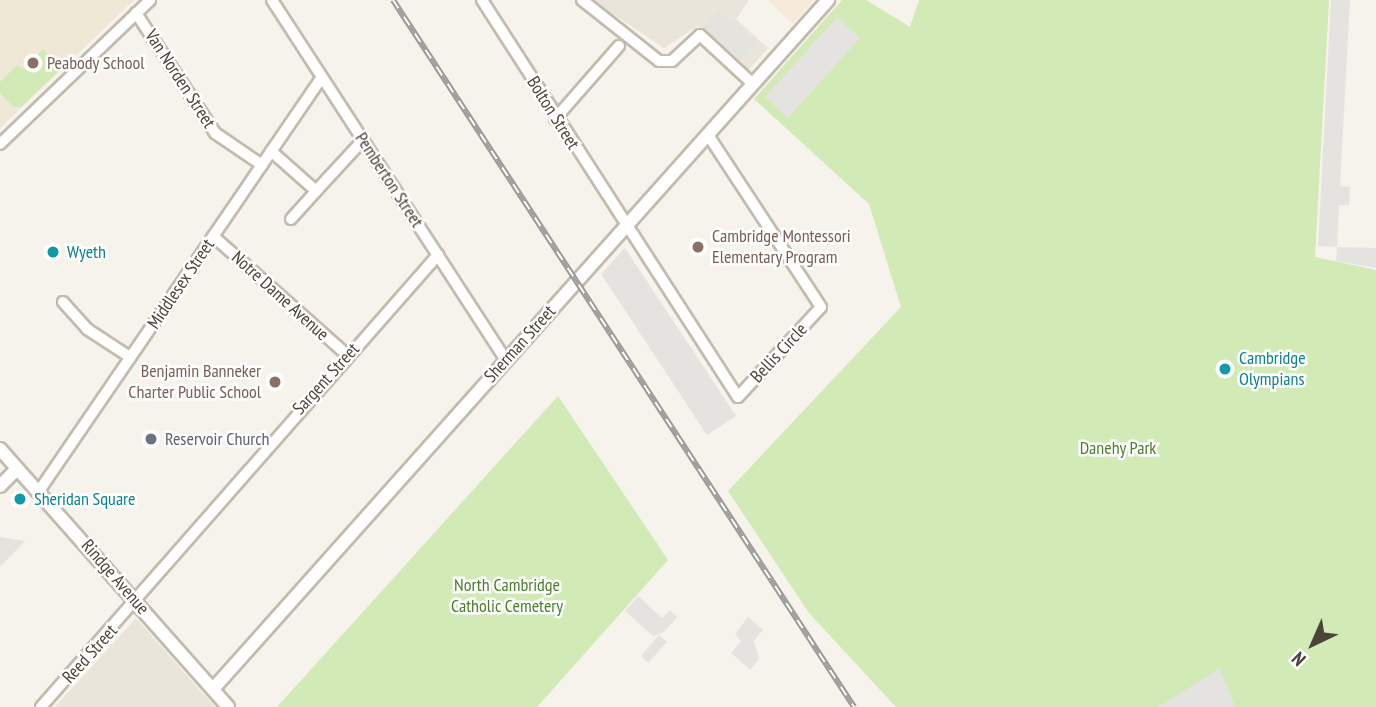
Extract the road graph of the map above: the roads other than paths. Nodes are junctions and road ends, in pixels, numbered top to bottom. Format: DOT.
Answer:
graph roads {
  1 [pos="150,0"];
  2 [pos="272,0"];
  3 [pos="482,0"];
  4 [pos="582,0"];
  5 [pos="828,0"];
  6 [pos="136,13"];
  7 [pos="619,46"];
  8 [pos="322,77"];
  9 [pos="753,84"];
  10 [pos="555,119"];
  11 [pos="708,135"];
  12 [pos="363,140"];
  13 [pos="0,145"];
  14 [pos="271,151"];
  15 [pos="262,164"];
  16 [pos="316,191"];
  17 [pos="291,219"];
  18 [pos="626,224"];
  19 [pos="213,236"];
  20 [pos="438,256"];
  21 [pos="63,302"];
  22 [pos="347,355"];
  23 [pos="130,358"];
  24 [pos="506,360"];
  25 [pos="0,449"];
  26 [pos="14,472"];
  27 [pos="0,486"];
  28 [pos="39,491"];
  29 [pos="135,599"];
  30 [pos="213,689"];
  31 [pos="41,707"];
  32 [pos="228,707"];
  1 -- 6 [label="street"];
  2 -- 8 [label="street, Pemberton Street"];
  3 -- 10 [label="street, Bolton Street"];
  4 -- 9 [label="street"];
  5 -- 9 [label="street, Sherman Street"];
  6 -- 13 [label="street"];
  6 -- 15 [label="street, Van Norden Street"];
  7 -- 10 [label="street"];
  8 -- 12 [label="street, Pemberton Street"];
  8 -- 14 [label="street, Middlesex Street"];
  9 -- 11 [label="street, Sherman Street"];
  10 -- 18 [label="street, Bolton Street"];
  11 -- 18 [label="street, Sherman Street"];
  11 -- 18 [label="street, Bellis Circle"];
  12 -- 16 [label="street"];
  12 -- 20 [label="street, Pemberton Street"];
  14 -- 15 [label="street, Middlesex Street"];
  14 -- 16 [label="street"];
  15 -- 19 [label="street, Middlesex Street"];
  16 -- 17 [label="street"];
  18 -- 24 [label="street, Sherman Street"];
  19 -- 22 [label="street, Notre Dame Avenue"];
  19 -- 23 [label="street, Middlesex Street"];
  20 -- 22 [label="street, Sargent Street"];
  20 -- 24 [label="street, Pemberton Street"];
  21 -- 23 [label="street"];
  22 -- 29 [label="street, Sargent Street"];
  23 -- 28 [label="street, Middlesex Street"];
  24 -- 30 [label="street, Sherman Street"];
  25 -- 26 [label="street, Rindge Avenue"];
  26 -- 27 [label="street"];
  26 -- 28 [label="street, Rindge Avenue"];
  28 -- 29 [label="street, Rindge Avenue"];
  29 -- 30 [label="street, Rindge Avenue"];
  29 -- 31 [label="street, Reed Street"];
  30 -- 32 [label="street, Rindge Avenue"];
}
